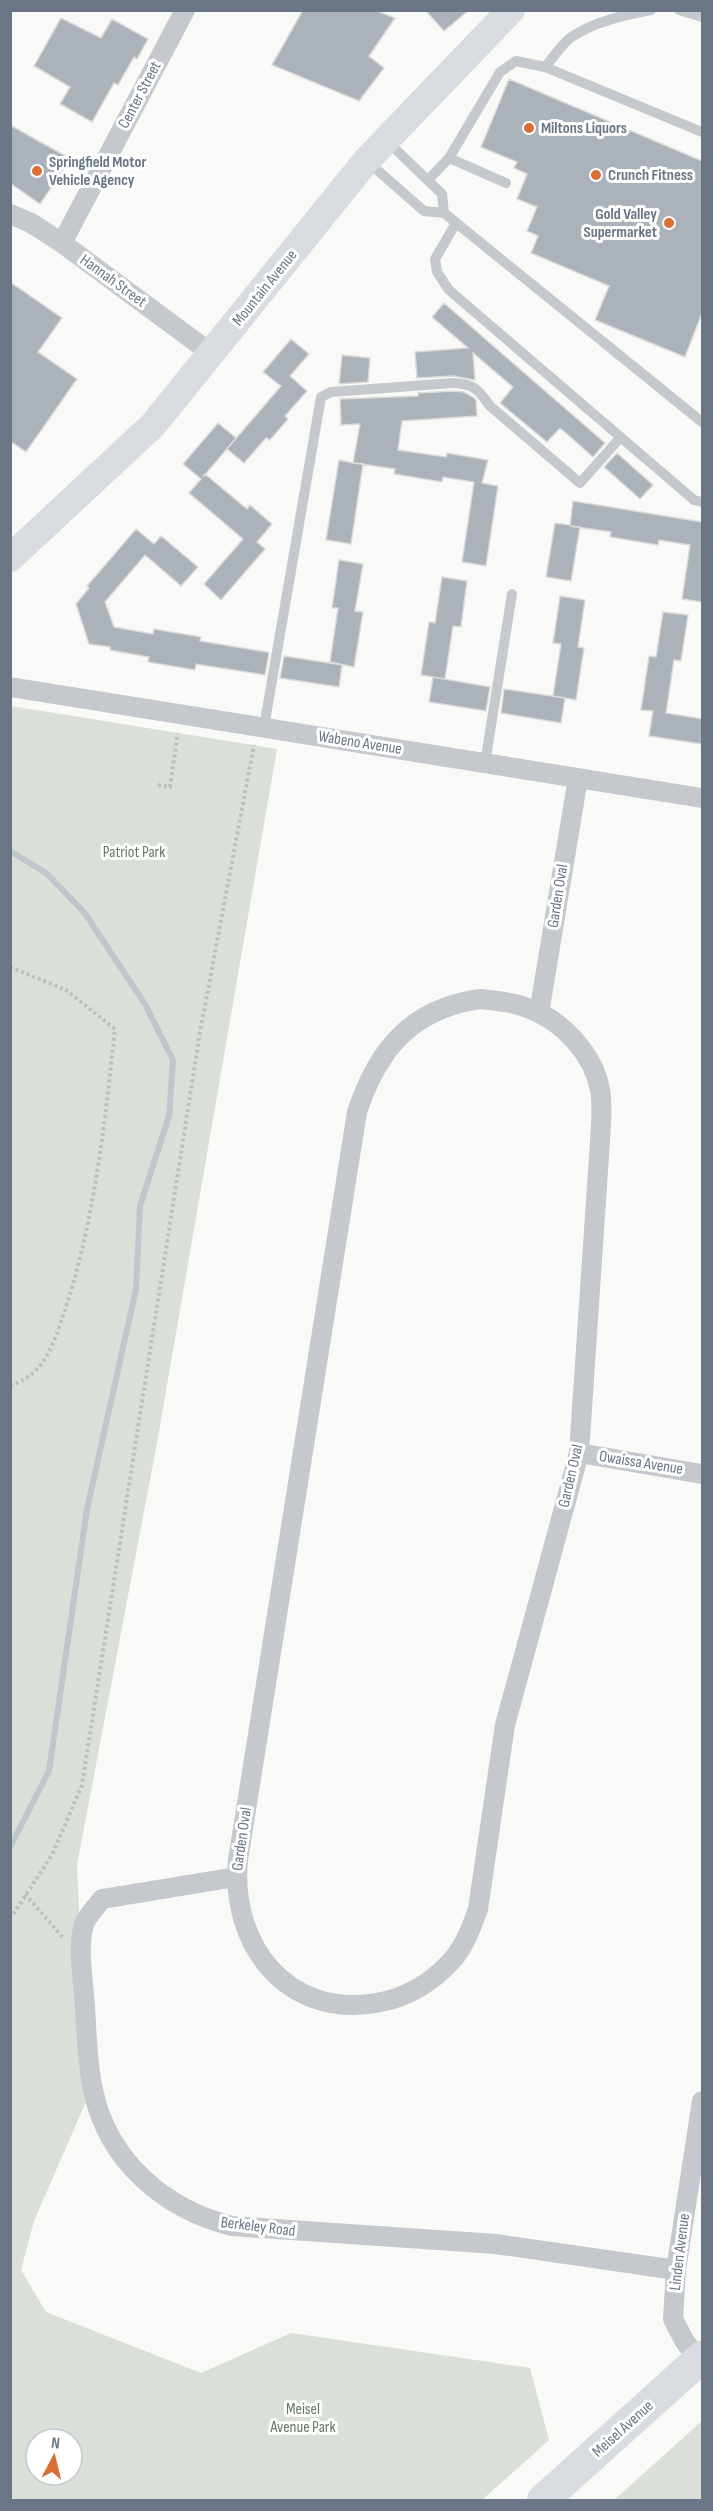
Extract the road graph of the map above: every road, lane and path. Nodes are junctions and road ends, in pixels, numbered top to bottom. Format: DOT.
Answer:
graph roads {
  1 [pos="185,10"];
  2 [pos="511,10"];
  3 [pos="651,10"];
  4 [pos="679,10"];
  5 [pos="702,17"];
  6 [pos="545,67"];
  7 [pos="702,132"];
  8 [pos="386,140"];
  9 [pos="449,158"];
  10 [pos="366,161"];
  11 [pos="428,180"];
  12 [pos="506,183"];
  13 [pos="444,213"];
  14 [pos="10,214"];
  15 [pos="456,223"];
  16 [pos="62,243"];
  17 [pos="213,354"];
  18 [pos="702,422"];
  19 [pos="620,438"];
  20 [pos="702,502"];
  21 [pos="10,558"];
  22 [pos="512,594"];
  23 [pos="13,687"];
  24 [pos="264,727"];
  25 [pos="178,733"];
  26 [pos="254,745"];
  27 [pos="485,763"];
  28 [pos="578,778"];
  29 [pos="158,785"];
  30 [pos="702,798"];
  31 [pos="10,967"];
  32 [pos="539,1013"];
  33 [pos="10,1386"];
  34 [pos="579,1453"];
  35 [pos="702,1473"];
  36 [pos="236,1877"];
  37 [pos="25,1894"];
  38 [pos="10,1919"];
  39 [pos="83,1961"];
  40 [pos="702,2101"];
  41 [pos="676,2270"];
  42 [pos="701,2359"];
  43 [pos="543,2500"];
  1 -- 16 [label="street, Center Street"];
  2 -- 8 [label="street, Mountain Avenue"];
  3 -- 6 [label="lane"];
  4 -- 5 [label="lane"];
  6 -- 7 [label="lane"];
  6 -- 9 [label="lane"];
  8 -- 10 [label="street, Mountain Avenue"];
  8 -- 11 [label="lane"];
  9 -- 11 [label="lane"];
  9 -- 12 [label="lane"];
  10 -- 13 [label="lane"];
  10 -- 17 [label="street, Mountain Avenue"];
  11 -- 13 [label="lane"];
  13 -- 15 [label="lane"];
  14 -- 16 [label="street, Hannah Street"];
  15 -- 18 [label="lane"];
  15 -- 19 [label="lane"];
  16 -- 17 [label="street, Hannah Street"];
  17 -- 21 [label="street, Mountain Avenue"];
  19 -- 20 [label="lane"];
  19 -- 24 [label="lane"];
  22 -- 27 [label="lane"];
  23 -- 24 [label="street, Wabeno Avenue"];
  24 -- 27 [label="street, Wabeno Avenue"];
  25 -- 29 [label="path"];
  26 -- 37 [label="path"];
  27 -- 28 [label="street, Wabeno Avenue"];
  28 -- 30 [label="street, Wabeno Avenue"];
  28 -- 32 [label="street, Garden Oval"];
  31 -- 33 [label="path"];
  32 -- 34 [label="street, Garden Oval"];
  32 -- 36 [label="street, Garden Oval"];
  34 -- 35 [label="street, Owaissa Avenue"];
  34 -- 36 [label="street, Garden Oval"];
  36 -- 39 [label="street, Berkeley Road"];
  37 -- 38 [label="path"];
  37 -- 39 [label="path"];
  39 -- 41 [label="street, Berkeley Road"];
  40 -- 41 [label="street, Linden Avenue"];
  41 -- 42 [label="street, Linden Avenue"];
  42 -- 43 [label="main road, Meisel Avenue"];
}
